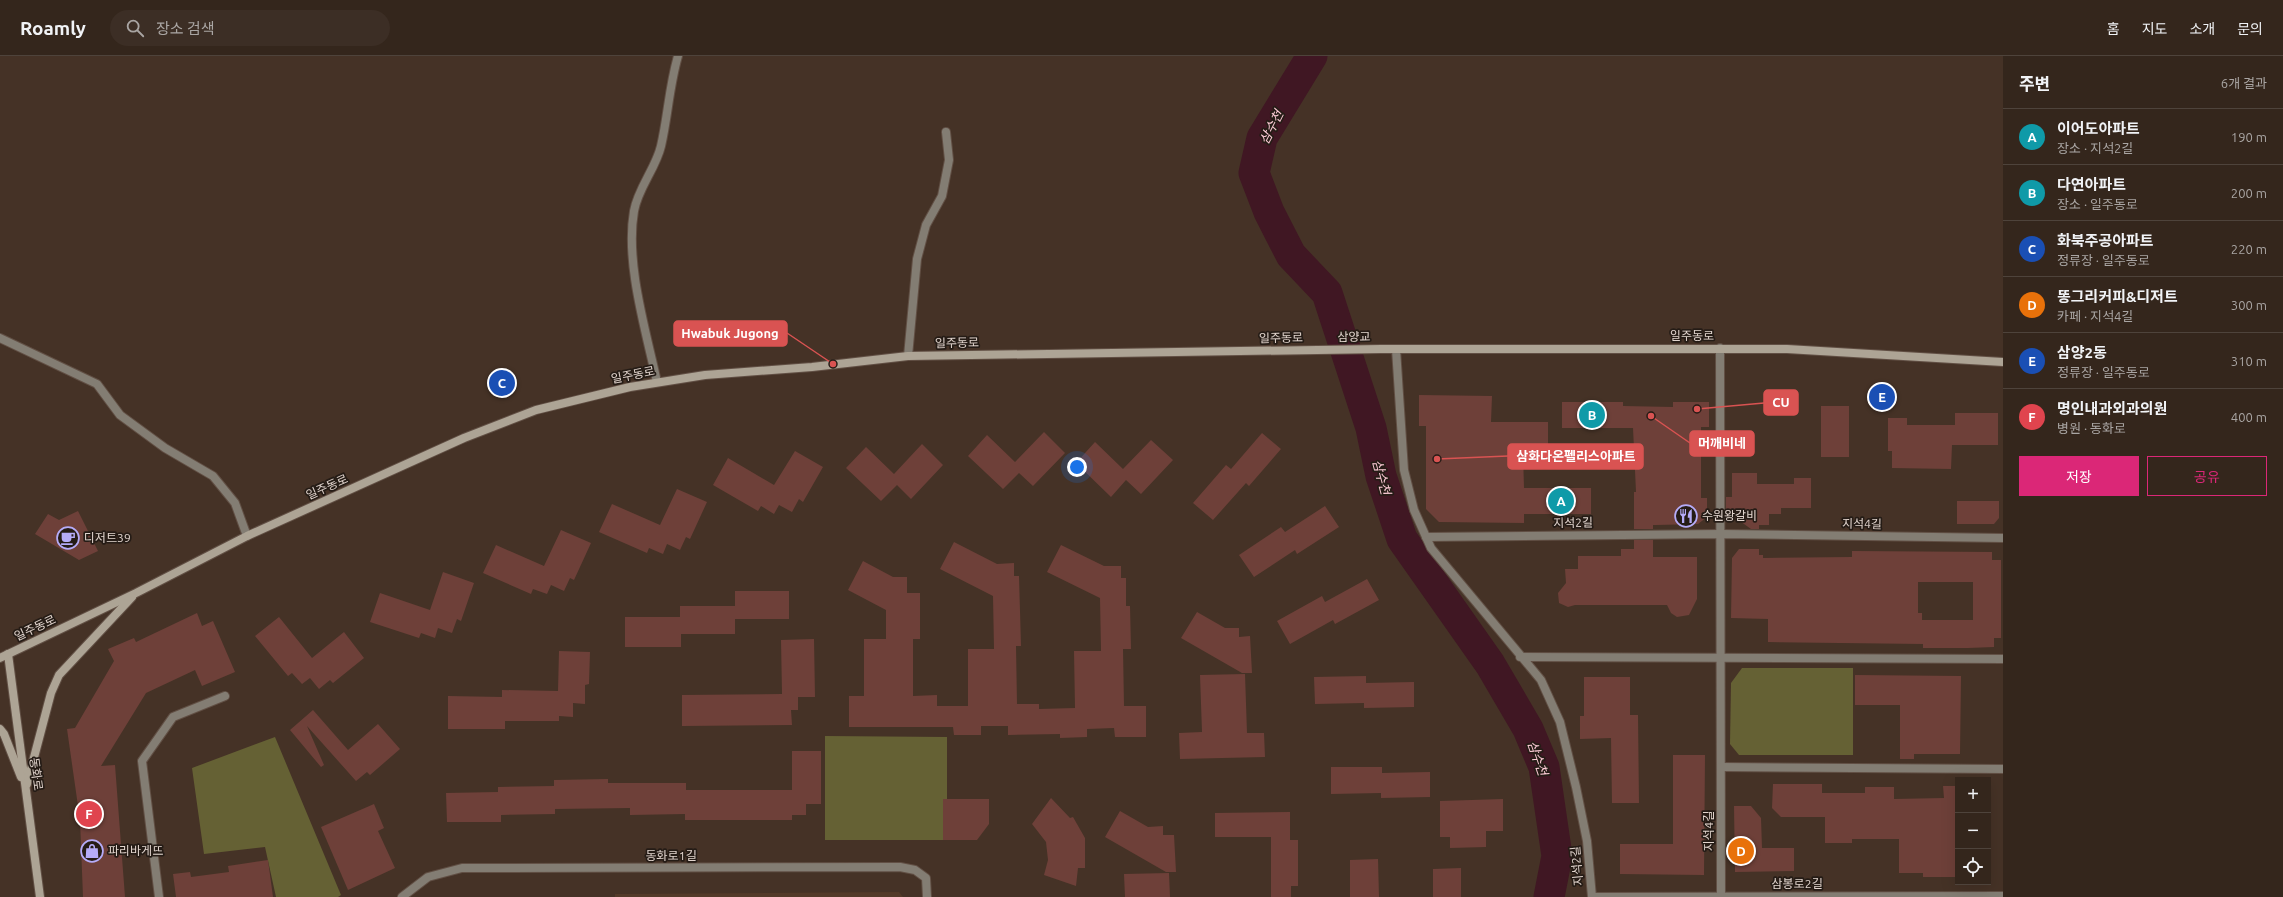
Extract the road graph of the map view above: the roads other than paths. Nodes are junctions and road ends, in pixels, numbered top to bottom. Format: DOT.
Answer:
graph roads {
  1 [pos="678,56"];
  2 [pos="946,132"];
  3 [pos="0,338"];
  4 [pos="1720,348"];
  5 [pos="1326,349"];
  6 [pos="1382,349"];
  7 [pos="1396,349"];
  8 [pos="908,356"];
  9 [pos="2003,362"];
  10 [pos="657,382"];
  11 [pos="1721,534"];
  12 [pos="247,536"];
  13 [pos="1426,537"];
  14 [pos="2003,538"];
  15 [pos="136,593"];
  16 [pos="8,654"];
  17 [pos="1520,657"];
  18 [pos="1721,657"];
  19 [pos="0,658"];
  20 [pos="2003,659"];
  21 [pos="225,696"];
  22 [pos="0,729"];
  23 [pos="1721,767"];
  24 [pos="2003,768"];
  25 [pos="26,788"];
  26 [pos="1722,896"];
  27 [pos="2003,896"];
  28 [pos="40,897"];
  29 [pos="159,897"];
  30 [pos="402,897"];
  31 [pos="926,897"];
  32 [pos="1592,897"];
  33 [pos="1660,897"];
  1 -- 10 [label="street"];
  2 -- 8 [label="street"];
  3 -- 12 [label="street"];
  4 -- 7 [label="main road, 일주동로"];
  4 -- 9 [label="main road, 일주동로"];
  4 -- 11 [label="street, 지석4길"];
  5 -- 6 [label="main road, 삼양교"];
  5 -- 8 [label="main road, 일주동로"];
  6 -- 7 [label="main road, 일주동로"];
  7 -- 13 [label="street, 지석2길"];
  8 -- 10 [label="main road, 일주동로"];
  10 -- 12 [label="main road, 일주동로"];
  11 -- 13 [label="street, 지석2길"];
  11 -- 14 [label="street, 지석4길"];
  11 -- 18 [label="street, 지석4길"];
  12 -- 15 [label="main road, 일주동로"];
  13 -- 17 [label="street, 지석2길"];
  15 -- 16 [label="main road, 일주동로"];
  15 -- 25 [label="main road"];
  16 -- 19 [label="main road, 일주동로"];
  16 -- 25 [label="main road, 동화로"];
  17 -- 18 [label="street"];
  17 -- 32 [label="street, 지석2길"];
  18 -- 20 [label="street"];
  18 -- 23 [label="street, 지석4길"];
  21 -- 29 [label="street"];
  22 -- 25 [label="main road"];
  23 -- 24 [label="street"];
  23 -- 26 [label="street, 지석4길"];
  25 -- 28 [label="main road, 동화로"];
  26 -- 27 [label="street, 삼봉로2길"];
  26 -- 33 [label="street, 삼봉로2길"];
  30 -- 31 [label="street, 동화로1길"];
  32 -- 33 [label="street, 삼봉로2길"];
}
